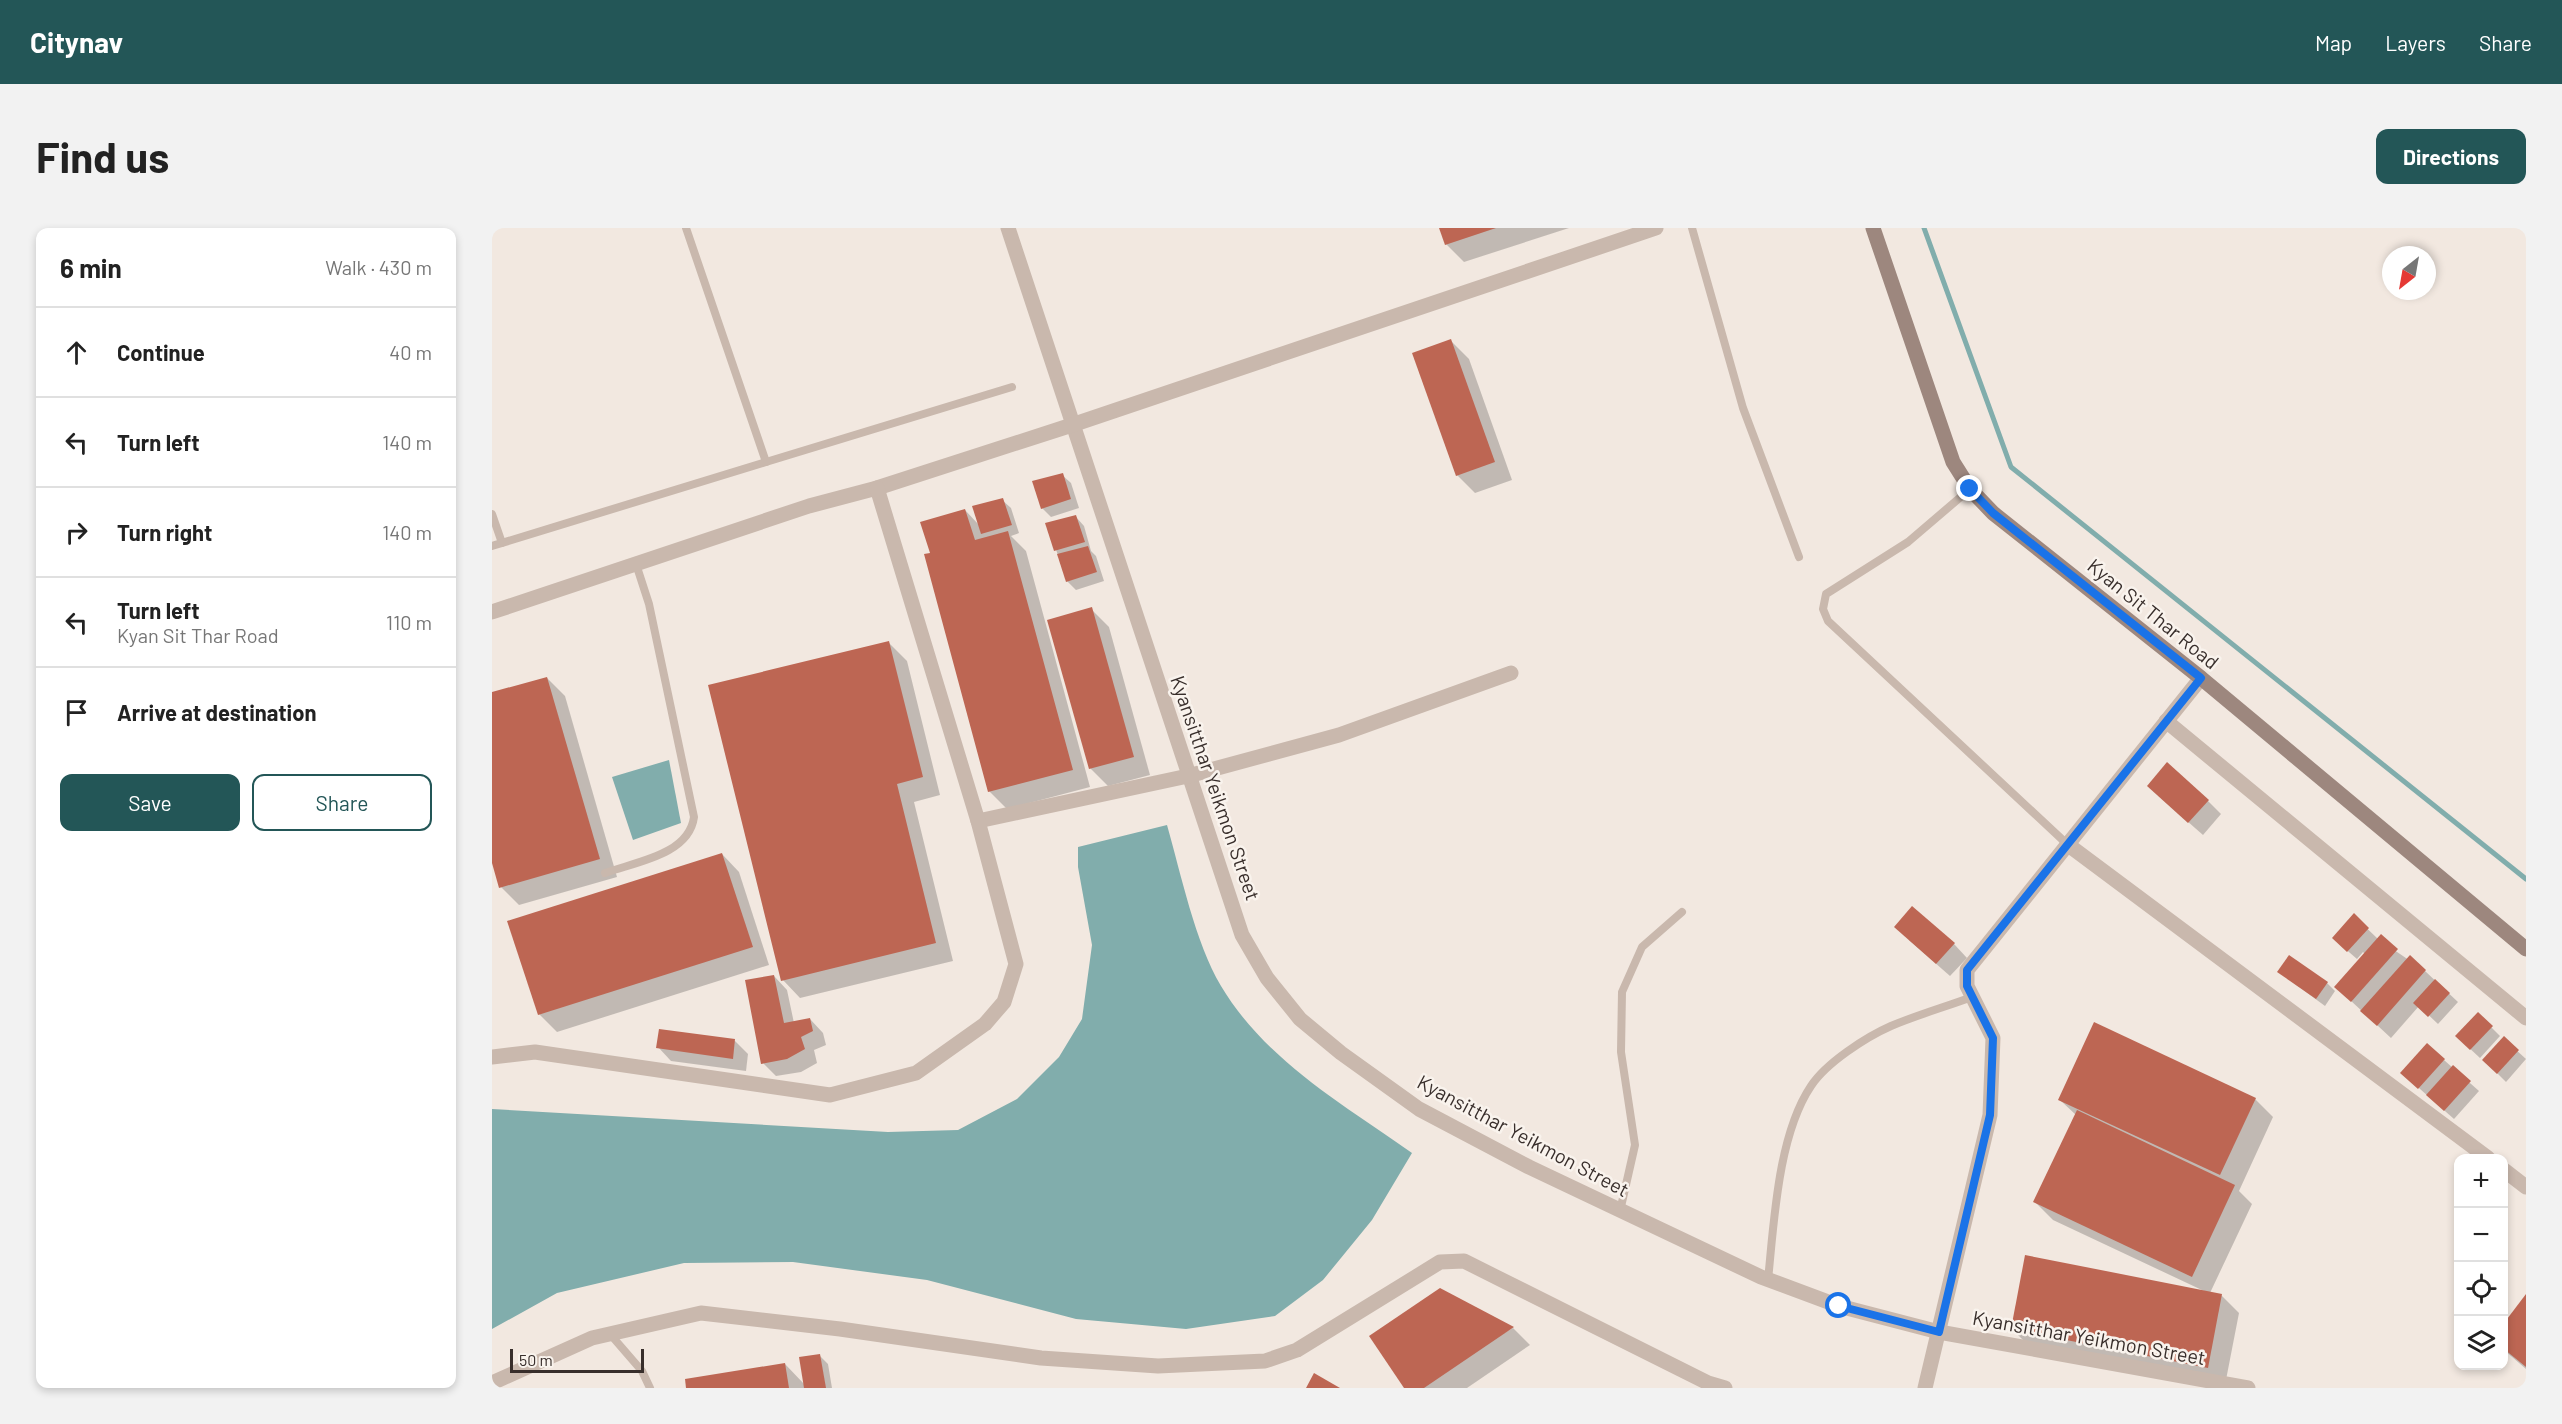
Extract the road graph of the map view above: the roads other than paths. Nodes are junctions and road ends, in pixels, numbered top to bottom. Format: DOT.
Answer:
graph roads {
  1 [pos="686,228"];
  2 [pos="1008,228"];
  3 [pos="1656,228"];
  4 [pos="1692,228"];
  5 [pos="1873,228"];
  6 [pos="1012,387"];
  7 [pos="1072,425"];
  8 [pos="766,462"];
  9 [pos="877,488"];
  10 [pos="1970,489"];
  11 [pos="492,514"];
  12 [pos="502,543"];
  13 [pos="492,546"];
  14 [pos="1799,557"];
  15 [pos="636,564"];
  16 [pos="492,612"];
  17 [pos="1511,674"];
  18 [pos="2201,678"];
  19 [pos="2166,721"];
  20 [pos="1188,776"];
  21 [pos="978,821"];
  22 [pos="2067,844"];
  23 [pos="605,873"];
  24 [pos="1682,912"];
  25 [pos="2526,949"];
  26 [pos="1972,998"];
  27 [pos="2526,1018"];
  28 [pos="492,1057"];
  29 [pos="2483,1154"];
  30 [pos="2508,1173"];
  31 [pos="2526,1187"];
  32 [pos="1620,1210"];
  33 [pos="1768,1280"];
  34 [pos="1939,1332"];
  35 [pos="610,1334"];
  36 [pos="492,1383"];
  37 [pos="650,1388"];
  38 [pos="1725,1388"];
  39 [pos="1925,1388"];
  40 [pos="2248,1388"];
  1 -- 8 [label="lane"];
  2 -- 7 [label="street, Kyansitthar Yeikmon Street"];
  3 -- 7 [label="street"];
  4 -- 14 [label="lane"];
  5 -- 10 [label="main road, Kyan Sit Thar Road"];
  6 -- 8 [label="lane"];
  7 -- 9 [label="street"];
  7 -- 20 [label="street, Kyansitthar Yeikmon Street"];
  8 -- 12 [label="lane"];
  9 -- 15 [label="street"];
  9 -- 21 [label="street"];
  10 -- 18 [label="main road, Kyan Sit Thar Road"];
  10 -- 22 [label="lane"];
  11 -- 12 [label="lane"];
  12 -- 13 [label="lane"];
  15 -- 16 [label="street"];
  15 -- 23 [label="lane"];
  17 -- 20 [label="street"];
  18 -- 19 [label="street"];
  18 -- 25 [label="main road, Kyan Sit Thar Road"];
  19 -- 22 [label="street"];
  19 -- 27 [label="street"];
  20 -- 21 [label="street"];
  20 -- 32 [label="street, Kyansitthar Yeikmon Street"];
  21 -- 28 [label="street"];
  22 -- 26 [label="street"];
  22 -- 29 [label="street"];
  24 -- 32 [label="lane"];
  26 -- 33 [label="lane"];
  26 -- 34 [label="street"];
  30 -- 31 [label="street"];
  32 -- 33 [label="street, Kyansitthar Yeikmon Street"];
  33 -- 34 [label="street, Kyansitthar Yeikmon Street"];
  34 -- 39 [label="street"];
  34 -- 40 [label="street, Kyansitthar Yeikmon Street"];
  35 -- 36 [label="street"];
  35 -- 37 [label="lane"];
  35 -- 38 [label="street"];
}
